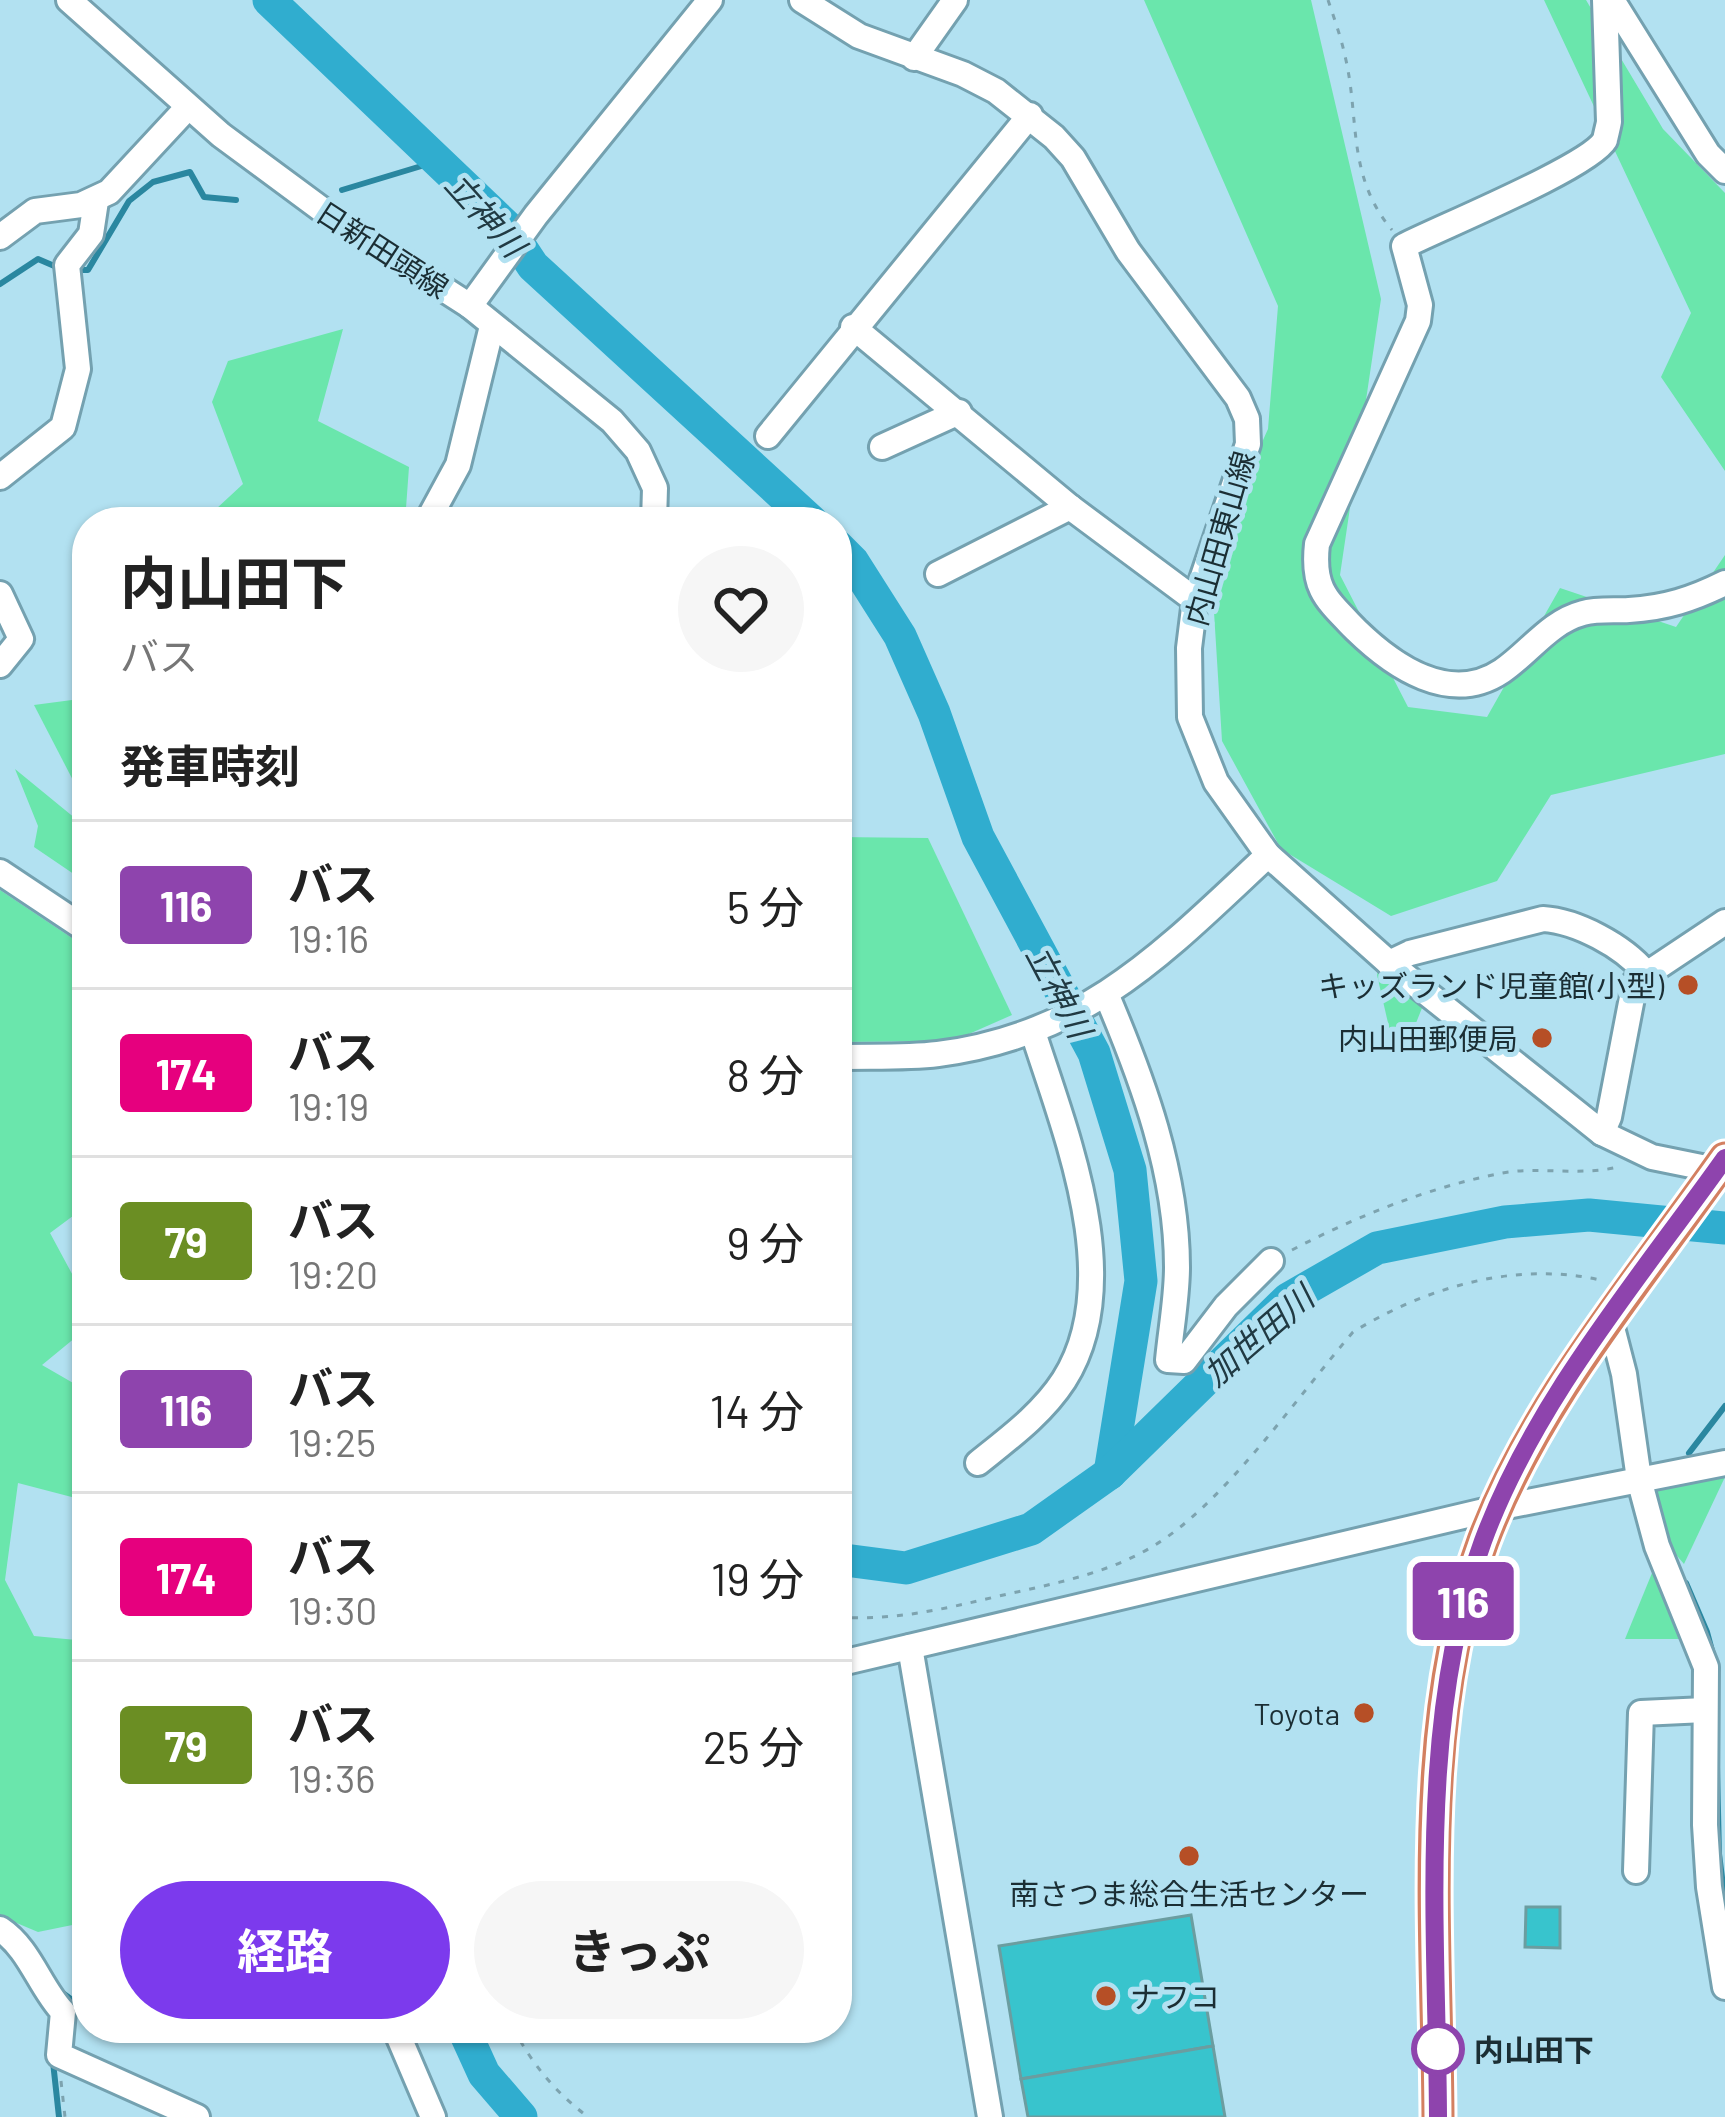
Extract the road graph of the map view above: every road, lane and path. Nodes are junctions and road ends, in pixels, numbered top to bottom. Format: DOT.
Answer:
graph roads {
  1 [pos="70,0"];
  2 [pos="710,0"];
  3 [pos="802,0"];
  4 [pos="955,0"];
  5 [pos="1328,0"];
  6 [pos="1608,0"];
  7 [pos="914,58"];
  8 [pos="188,107"];
  9 [pos="1030,115"];
  10 [pos="1725,171"];
  11 [pos="96,200"];
  12 [pos="0,237"];
  13 [pos="1404,245"];
  14 [pos="476,296"];
  15 [pos="492,326"];
  16 [pos="853,327"];
  17 [pos="959,412"];
  18 [pos="767,436"];
  19 [pos="881,447"];
  20 [pos="0,477"];
  21 [pos="435,507"];
  22 [pos="654,507"];
  23 [pos="1070,507"];
  24 [pos="938,574"];
  25 [pos="1725,583"];
  26 [pos="0,593"];
  27 [pos="1195,600"];
  28 [pos="0,665"];
  29 [pos="1268,855"];
  30 [pos="0,872"];
  31 [pos="72,920"];
  32 [pos="1725,922"];
  33 [pos="1389,963"];
  34 [pos="1645,972"];
  35 [pos="1103,999"];
  36 [pos="1041,1028"];
  37 [pos="852,1057"];
  38 [pos="1602,1133"];
  39 [pos="1652,1157"];
  40 [pos="1715,1172"];
  41 [pos="1271,1261"];
  42 [pos="1634,1285"];
  43 [pos="1610,1320"];
  44 [pos="978,1463"];
  45 [pos="1725,1463"];
  46 [pos="1639,1479"];
  47 [pos="1497,1508"];
  48 [pos="852,1617"];
  49 [pos="910,1647"];
  50 [pos="852,1661"];
  51 [pos="1705,1710"];
  52 [pos="1636,1871"];
  53 [pos="0,1930"];
  54 [pos="1725,1987"];
  55 [pos="72,2008"];
  56 [pos="63,2012"];
  57 [pos="401,2043"];
  58 [pos="521,2043"];
  59 [pos="59,2055"];
  60 [pos="64,2117"];
  61 [pos="197,2117"];
  62 [pos="433,2117"];
  63 [pos="588,2117"];
  64 [pos="990,2117"];
  65 [pos="1438,2117"];
  1 -- 8 [label="street, 日新田頭線"];
  2 -- 14 [label="street"];
  3 -- 7 [label="street, 内山田東山線"];
  4 -- 7 [label="street"];
  5 -- 13 [label="path"];
  6 -- 10 [label="street"];
  6 -- 13 [label="street"];
  7 -- 9 [label="street, 内山田東山線"];
  8 -- 11 [label="street"];
  8 -- 14 [label="street, 日新田頭線"];
  9 -- 16 [label="street"];
  9 -- 27 [label="street, 内山田東山線"];
  11 -- 12 [label="street"];
  11 -- 20 [label="street"];
  13 -- 25 [label="street"];
  14 -- 15 [label="street, 日新田頭線"];
  15 -- 21 [label="street"];
  15 -- 22 [label="street, 日新田頭線"];
  16 -- 17 [label="street"];
  16 -- 18 [label="street"];
  17 -- 19 [label="street"];
  17 -- 23 [label="street"];
  23 -- 24 [label="street"];
  23 -- 27 [label="street"];
  26 -- 28 [label="street"];
  27 -- 29 [label="street, 内山田東山線"];
  29 -- 33 [label="street, 内山田東山線"];
  29 -- 35 [label="street"];
  30 -- 31 [label="street"];
  32 -- 34 [label="street"];
  33 -- 34 [label="street"];
  33 -- 38 [label="street, 内山田東山線"];
  34 -- 38 [label="street"];
  35 -- 36 [label="street"];
  35 -- 41 [label="street"];
  36 -- 37 [label="street"];
  36 -- 44 [label="street"];
  38 -- 39 [label="street, 内山田東山線"];
  39 -- 40 [label="street, 内山田東山線"];
  39 -- 41 [label="path"];
  40 -- 42 [label="highway"];
  42 -- 43 [label="highway"];
  42 -- 48 [label="path"];
  43 -- 46 [label="street"];
  43 -- 47 [label="highway"];
  45 -- 46 [label="street"];
  46 -- 47 [label="street"];
  46 -- 51 [label="street"];
  47 -- 49 [label="street"];
  47 -- 65 [label="highway"];
  49 -- 50 [label="street"];
  49 -- 64 [label="street"];
  51 -- 52 [label="street"];
  51 -- 54 [label="street"];
  53 -- 56 [label="street"];
  55 -- 56 [label="street"];
  56 -- 59 [label="street"];
  57 -- 62 [label="street"];
  58 -- 63 [label="path"];
  59 -- 60 [label="path"];
  59 -- 61 [label="street"];
}
